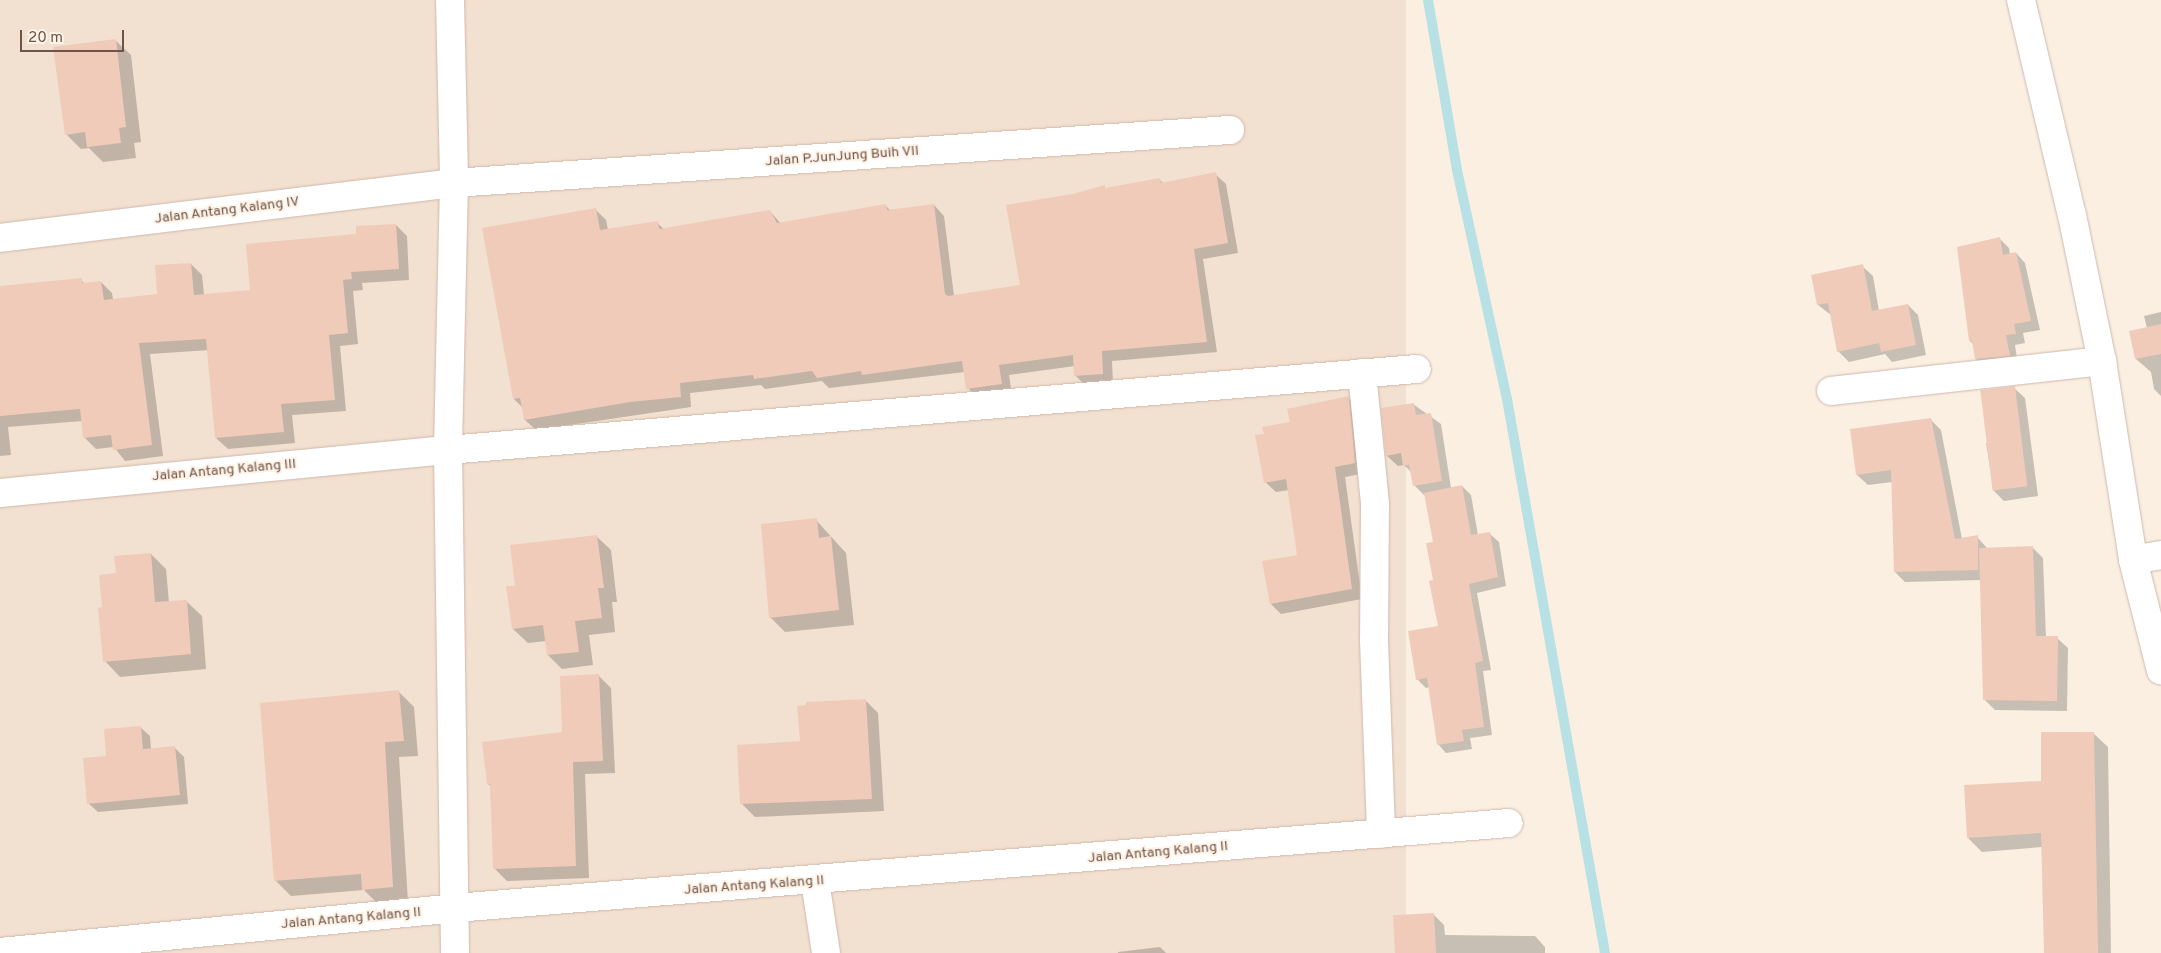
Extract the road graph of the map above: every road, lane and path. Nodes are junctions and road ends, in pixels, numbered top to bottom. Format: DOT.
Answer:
graph roads {
  1 [pos="450,0"];
  2 [pos="2021,0"];
  3 [pos="1230,130"];
  4 [pos="454,183"];
  5 [pos="0,238"];
  6 [pos="2102,361"];
  7 [pos="1416,369"];
  8 [pos="1362,373"];
  9 [pos="1831,391"];
  10 [pos="448,450"];
  11 [pos="0,493"];
  12 [pos="2161,555"];
  13 [pos="2133,560"];
  14 [pos="2161,671"];
  15 [pos="1509,823"];
  16 [pos="1381,834"];
  17 [pos="816,882"];
  18 [pos="455,908"];
  19 [pos="0,952"];
  20 [pos="455,953"];
  21 [pos="826,953"];
  1 -- 4 [label="street"];
  2 -- 6 [label="street"];
  3 -- 4 [label="street, Jalan P.JunJung Buih VII"];
  4 -- 5 [label="street, Jalan Antang Kalang IV"];
  4 -- 10 [label="street"];
  6 -- 9 [label="street"];
  6 -- 13 [label="street"];
  7 -- 8 [label="street, Jalan Antang Kalang III"];
  8 -- 10 [label="street, Jalan Antang Kalang III"];
  8 -- 16 [label="street"];
  10 -- 11 [label="street, Jalan Antang Kalang III"];
  10 -- 18 [label="street"];
  12 -- 13 [label="street"];
  13 -- 14 [label="street"];
  15 -- 16 [label="street, Jalan Antang Kalang II"];
  16 -- 17 [label="street, Jalan Antang Kalang II"];
  17 -- 18 [label="street, Jalan Antang Kalang II"];
  17 -- 21 [label="street"];
  18 -- 19 [label="street, Jalan Antang Kalang II"];
  18 -- 20 [label="street"];
}
